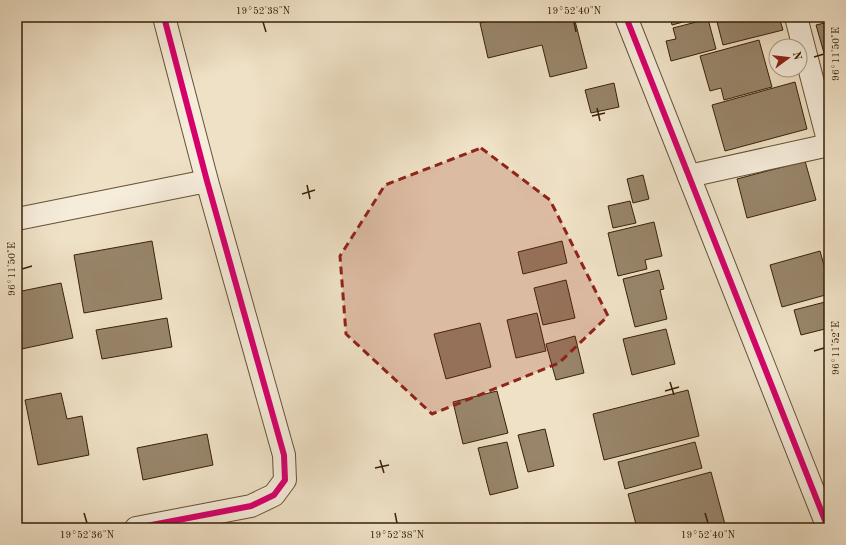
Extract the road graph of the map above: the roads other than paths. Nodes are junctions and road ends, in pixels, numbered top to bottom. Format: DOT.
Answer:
graph roads {
  1 [pos="164,17"];
  2 [pos="626,17"];
  3 [pos="796,17"];
  4 [pos="829,144"];
  5 [pos="689,176"];
  6 [pos="207,181"];
  7 [pos="17,219"];
  8 [pos="136,528"];
  9 [pos="828,528"];
  1 -- 6 [label="street"];
  2 -- 5 [label="street"];
  3 -- 4 [label="street"];
  4 -- 5 [label="street"];
  5 -- 9 [label="street"];
  6 -- 7 [label="street"];
  6 -- 8 [label="street"];
}
